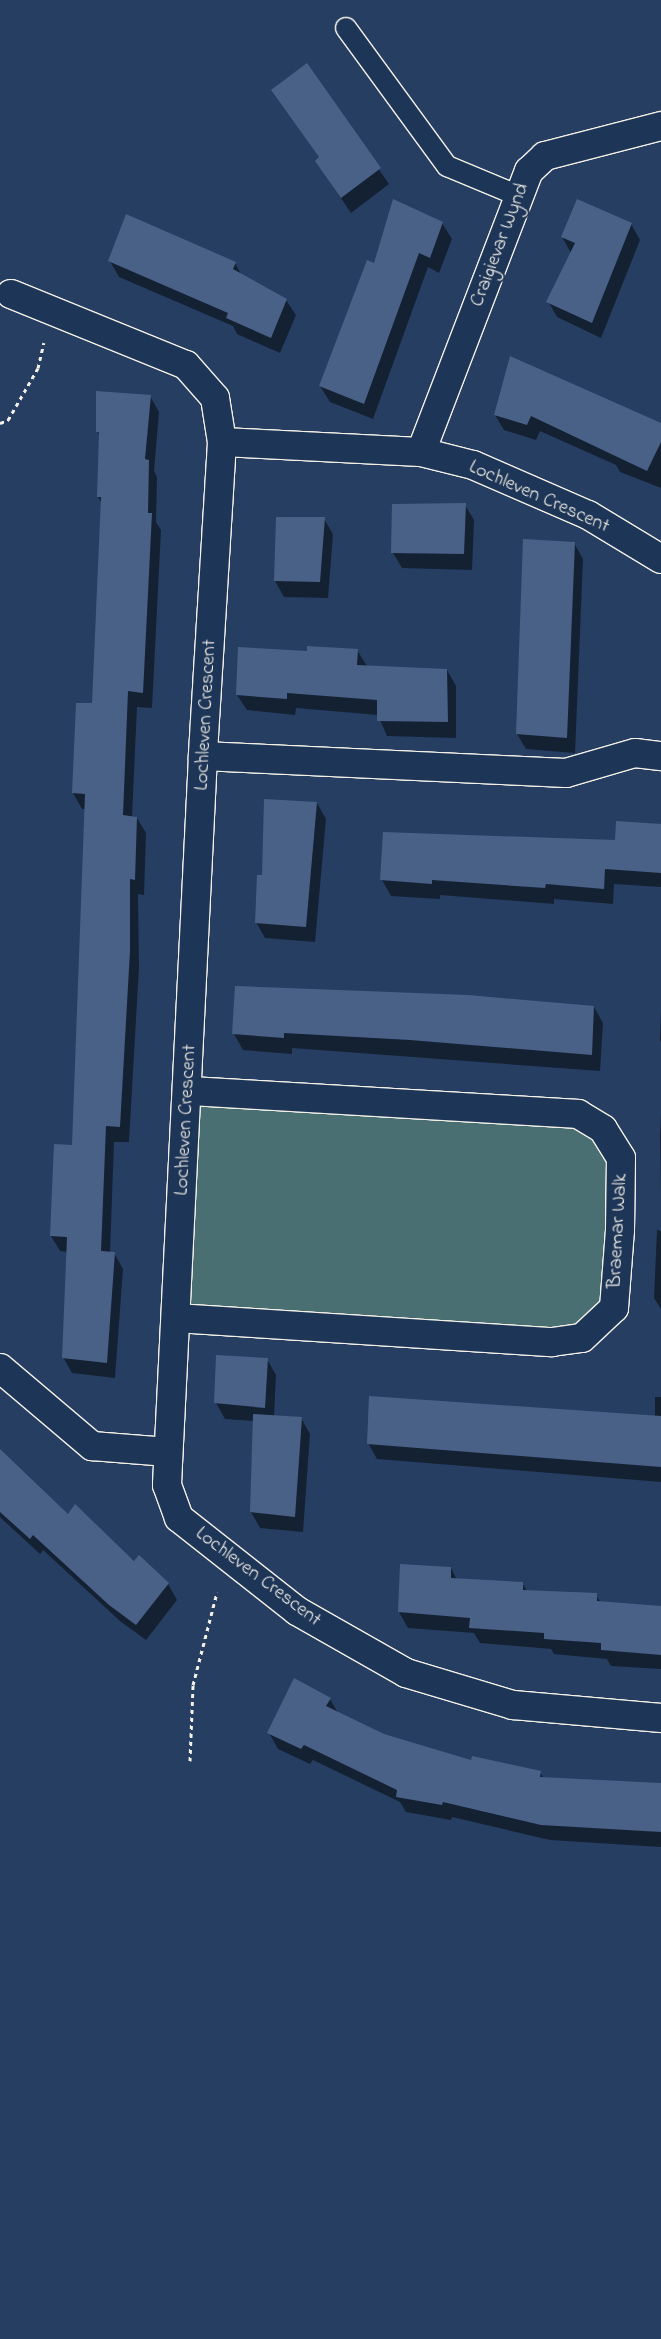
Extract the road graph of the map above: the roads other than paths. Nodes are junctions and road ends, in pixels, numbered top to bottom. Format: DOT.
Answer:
graph roads {
  1 [pos="346,28"];
  2 [pos="661,126"];
  3 [pos="519,196"];
  4 [pos="11,294"];
  5 [pos="222,442"];
  6 [pos="421,452"];
  7 [pos="661,560"];
  8 [pos="202,756"];
  9 [pos="661,756"];
  10 [pos="188,1091"];
  11 [pos="176,1318"];
  12 [pos="0,1368"];
  13 [pos="168,1452"];
  14 [pos="661,1718"];
  1 -- 3 [label="lane"];
  2 -- 3 [label="street, Craigievar Wynd"];
  3 -- 6 [label="street, Craigievar Wynd"];
  4 -- 5 [label="street"];
  5 -- 6 [label="street, Lochleven Crescent"];
  5 -- 8 [label="street, Lochleven Crescent"];
  6 -- 7 [label="street, Lochleven Crescent"];
  8 -- 9 [label="street"];
  8 -- 10 [label="street, Lochleven Crescent"];
  10 -- 11 [label="street, Lochleven Crescent"];
  10 -- 11 [label="street, Braemar Walk"];
  11 -- 13 [label="street, Lochleven Crescent"];
  12 -- 13 [label="street"];
  13 -- 14 [label="street, Lochleven Crescent"];
}
